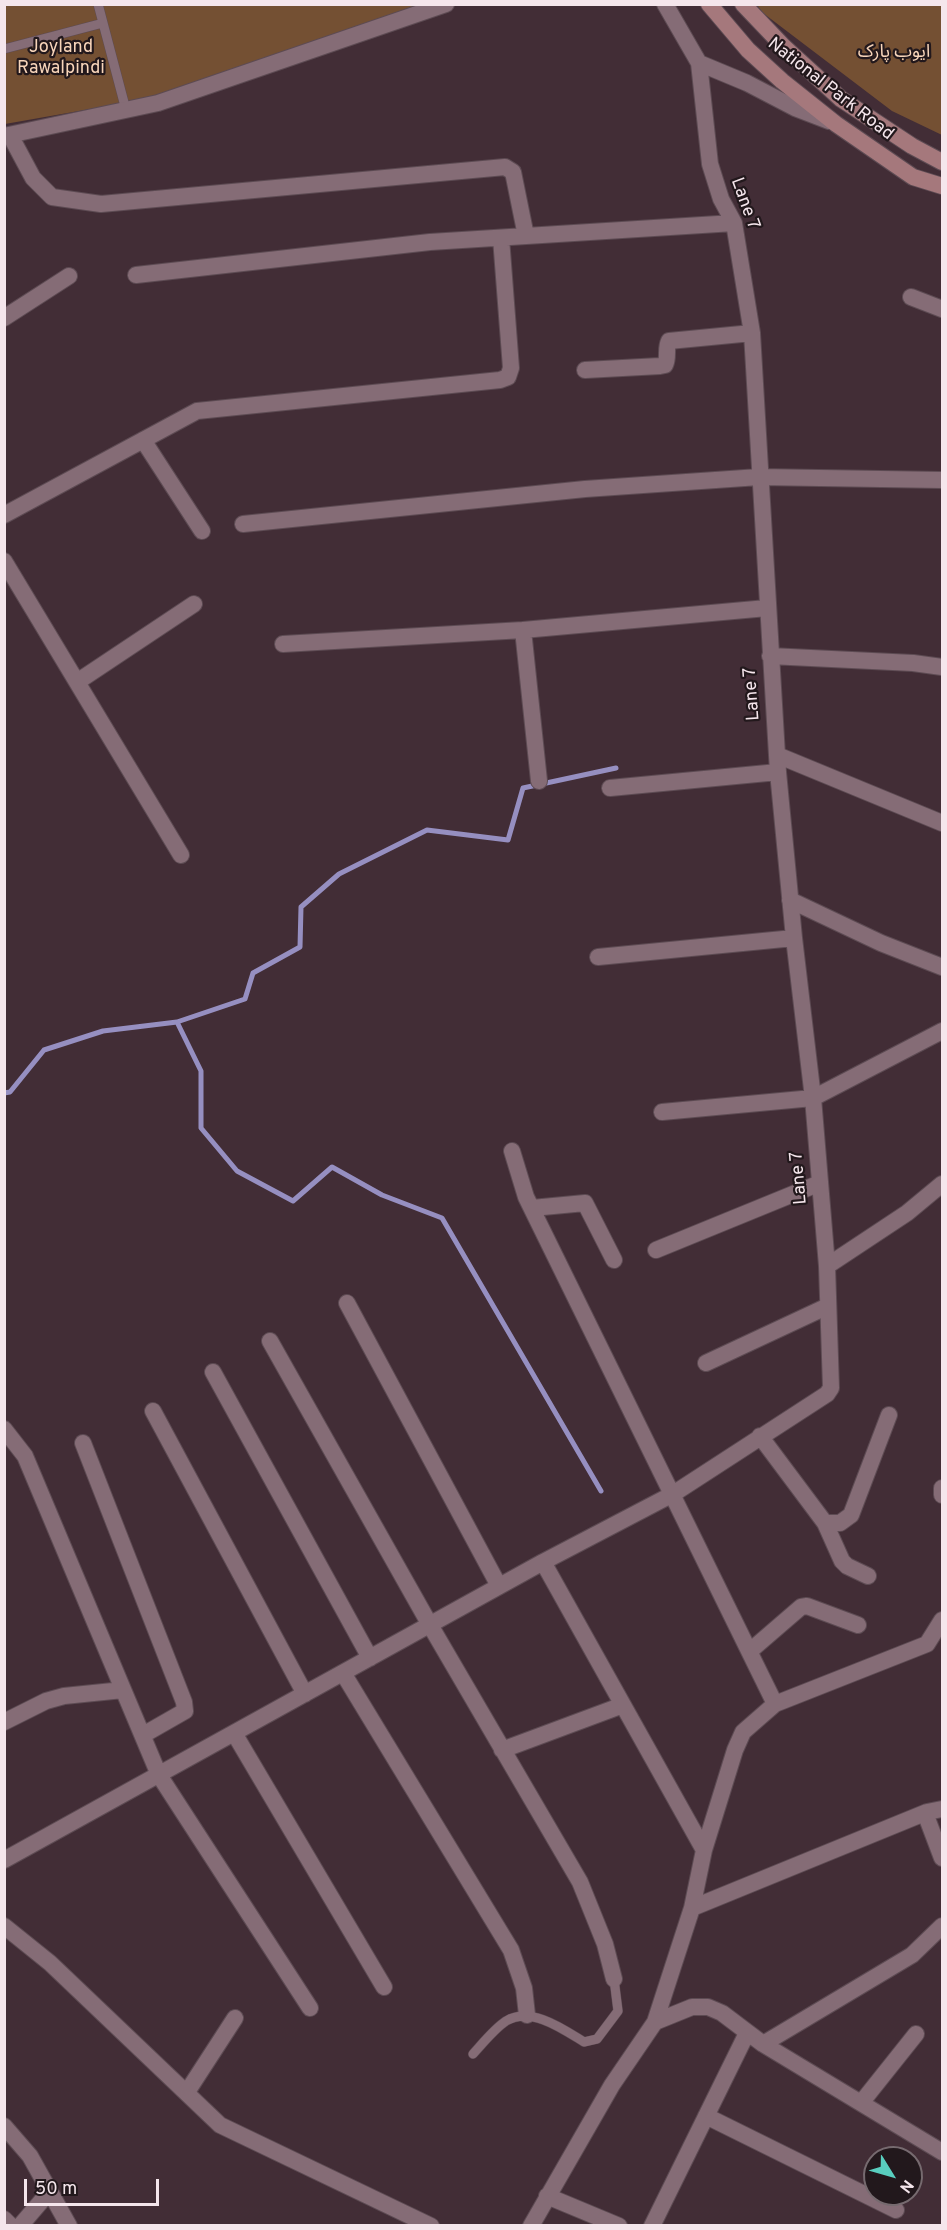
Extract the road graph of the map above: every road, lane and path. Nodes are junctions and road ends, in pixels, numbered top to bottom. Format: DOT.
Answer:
graph roads {
  1 [pos="98,4"];
  2 [pos="446,4"];
  3 [pos="665,4"];
  4 [pos="709,4"];
  5 [pos="743,4"];
  6 [pos="103,23"];
  7 [pos="4,50"];
  8 [pos="699,63"];
  9 [pos="126,110"];
  10 [pos="836,124"];
  11 [pos="7,135"];
  12 [pos="942,162"];
  13 [pos="942,186"];
  14 [pos="734,223"];
  15 [pos="526,236"];
  16 [pos="501,238"];
  17 [pos="136,275"];
  18 [pos="69,276"];
  19 [pos="911,297"];
  20 [pos="942,309"];
  21 [pos="4,318"];
  22 [pos="752,333"];
  23 [pos="585,370"];
  24 [pos="143,440"];
  25 [pos="759,477"];
  26 [pos="942,480"];
  27 [pos="4,515"];
  28 [pos="243,524"];
  29 [pos="202,531"];
  30 [pos="4,561"];
  31 [pos="194,604"];
  32 [pos="767,608"];
  33 [pos="523,630"];
  34 [pos="283,644"];
  35 [pos="770,656"];
  36 [pos="942,667"];
  37 [pos="77,682"];
  38 [pos="778,763"];
  39 [pos="539,781"];
  40 [pos="610,788"];
  41 [pos="942,823"];
  42 [pos="181,855"];
  43 [pos="790,900"];
  44 [pos="794,938"];
  45 [pos="598,957"];
  46 [pos="942,967"];
  47 [pos="942,1031"];
  48 [pos="813,1098"];
  49 [pos="662,1112"];
  50 [pos="512,1151"];
  51 [pos="820,1183"];
  52 [pos="942,1184"];
  53 [pos="532,1208"];
  54 [pos="656,1250"];
  55 [pos="614,1260"];
  56 [pos="827,1266"];
  57 [pos="347,1304"];
  58 [pos="828,1306"];
  59 [pos="270,1341"];
  60 [pos="706,1363"];
  61 [pos="213,1372"];
  62 [pos="153,1411"];
  63 [pos="889,1415"];
  64 [pos="4,1429"];
  65 [pos="760,1436"];
  66 [pos="83,1443"];
  67 [pos="942,1488"];
  68 [pos="673,1494"];
  69 [pos="942,1495"];
  70 [pos="825,1523"];
  71 [pos="543,1562"];
  72 [pos="868,1576"];
  73 [pos="499,1586"];
  74 [pos="942,1620"];
  75 [pos="430,1625"];
  76 [pos="858,1625"];
  77 [pos="750,1652"];
  78 [pos="370,1658"];
  79 [pos="343,1673"];
  80 [pos="123,1690"];
  81 [pos="305,1694"];
  82 [pos="776,1704"];
  83 [pos="623,1705"];
  84 [pos="4,1722"];
  85 [pos="234,1733"];
  86 [pos="143,1736"];
  87 [pos="502,1750"];
  88 [pos="159,1775"];
  89 [pos="942,1809"];
  90 [pos="925,1813"];
  91 [pos="704,1850"];
  92 [pos="942,1857"];
  93 [pos="4,1860"];
  94 [pos="692,1908"];
  95 [pos="4,1926"];
  96 [pos="942,1926"];
  97 [pos="614,1979"];
  98 [pos="384,1987"];
  99 [pos="310,2008"];
  100 [pos="528,2015"];
  101 [pos="235,2018"];
  102 [pos="655,2022"];
  103 [pos="747,2033"];
  104 [pos="916,2034"];
  105 [pos="763,2044"];
  106 [pos="473,2054"];
  107 [pos="187,2092"];
  108 [pos="861,2103"];
  109 [pos="706,2116"];
  110 [pos="4,2126"];
  111 [pos="942,2152"];
  112 [pos="50,2191"];
  113 [pos="547,2196"];
  114 [pos="896,2210"];
  115 [pos="4,2220"];
  116 [pos="10,2226"];
  117 [pos="20,2226"];
  118 [pos="69,2226"];
  119 [pos="431,2226"];
  120 [pos="531,2226"];
  121 [pos="619,2226"];
  122 [pos="652,2226"];
  1 -- 6 [label="lane"];
  2 -- 9 [label="street"];
  3 -- 8 [label="street, Lane 7"];
  4 -- 10 [label="main road, National Park Road"];
  5 -- 12 [label="main road, National Park Road"];
  6 -- 7 [label="lane"];
  6 -- 9 [label="lane"];
  8 -- 10 [label="street"];
  8 -- 14 [label="street, Lane 7"];
  9 -- 11 [label="street"];
  10 -- 13 [label="main road, National Park Road"];
  11 -- 15 [label="street"];
  14 -- 15 [label="street"];
  14 -- 22 [label="street, Lane 7"];
  15 -- 16 [label="street"];
  16 -- 17 [label="street"];
  16 -- 24 [label="street"];
  18 -- 21 [label="street"];
  19 -- 20 [label="street"];
  22 -- 23 [label="street"];
  22 -- 25 [label="street, Lane 7"];
  24 -- 27 [label="street"];
  24 -- 29 [label="street"];
  25 -- 26 [label="street"];
  25 -- 28 [label="street"];
  25 -- 32 [label="street, Lane 7"];
  30 -- 37 [label="street"];
  31 -- 37 [label="street"];
  32 -- 33 [label="street"];
  32 -- 35 [label="street, Lane 7"];
  33 -- 34 [label="street"];
  33 -- 39 [label="street"];
  35 -- 36 [label="street"];
  35 -- 38 [label="street, Lane 7"];
  37 -- 42 [label="street"];
  38 -- 40 [label="street"];
  38 -- 41 [label="street"];
  38 -- 43 [label="street, Lane 7"];
  43 -- 44 [label="street, Lane 7"];
  43 -- 46 [label="street"];
  44 -- 45 [label="street"];
  44 -- 48 [label="street, Lane 7"];
  47 -- 48 [label="street"];
  48 -- 49 [label="street"];
  48 -- 51 [label="street, Lane 7"];
  50 -- 53 [label="street"];
  51 -- 54 [label="street"];
  51 -- 56 [label="street, Lane 7"];
  52 -- 56 [label="street"];
  53 -- 55 [label="street"];
  53 -- 68 [label="street"];
  56 -- 58 [label="street, Lane 7"];
  57 -- 73 [label="street"];
  58 -- 60 [label="street"];
  58 -- 65 [label="street, Lane 7"];
  59 -- 75 [label="street"];
  61 -- 78 [label="street"];
  62 -- 81 [label="street"];
  63 -- 70 [label="street"];
  64 -- 80 [label="street"];
  65 -- 68 [label="street"];
  65 -- 70 [label="street"];
  66 -- 86 [label="street"];
  67 -- 69 [label="street"];
  68 -- 71 [label="street"];
  68 -- 77 [label="street"];
  70 -- 72 [label="street"];
  71 -- 73 [label="street"];
  71 -- 83 [label="street"];
  73 -- 75 [label="street"];
  74 -- 82 [label="street"];
  75 -- 78 [label="street"];
  75 -- 87 [label="street"];
  76 -- 77 [label="street"];
  77 -- 82 [label="street"];
  78 -- 79 [label="street"];
  79 -- 81 [label="street"];
  79 -- 100 [label="street"];
  80 -- 84 [label="street"];
  80 -- 86 [label="street"];
  81 -- 85 [label="street"];
  82 -- 91 [label="street"];
  83 -- 87 [label="street"];
  83 -- 91 [label="street"];
  85 -- 88 [label="street"];
  85 -- 98 [label="street"];
  86 -- 88 [label="street"];
  87 -- 97 [label="street"];
  88 -- 93 [label="street"];
  88 -- 99 [label="street"];
  89 -- 90 [label="street"];
  90 -- 92 [label="street"];
  90 -- 94 [label="street"];
  91 -- 94 [label="street"];
  94 -- 102 [label="street"];
  95 -- 107 [label="street"];
  96 -- 105 [label="street"];
  97 -- 100 [label="lane"];
  100 -- 106 [label="lane"];
  101 -- 107 [label="street"];
  102 -- 103 [label="street"];
  102 -- 113 [label="street"];
  103 -- 105 [label="street"];
  103 -- 109 [label="street"];
  104 -- 108 [label="street"];
  105 -- 108 [label="street"];
  107 -- 119 [label="street"];
  108 -- 111 [label="street"];
  109 -- 114 [label="street"];
  109 -- 122 [label="street"];
  110 -- 112 [label="street"];
  112 -- 117 [label="street"];
  112 -- 118 [label="street"];
  113 -- 120 [label="street"];
  113 -- 121 [label="street"];
  115 -- 116 [label="street"];
}
